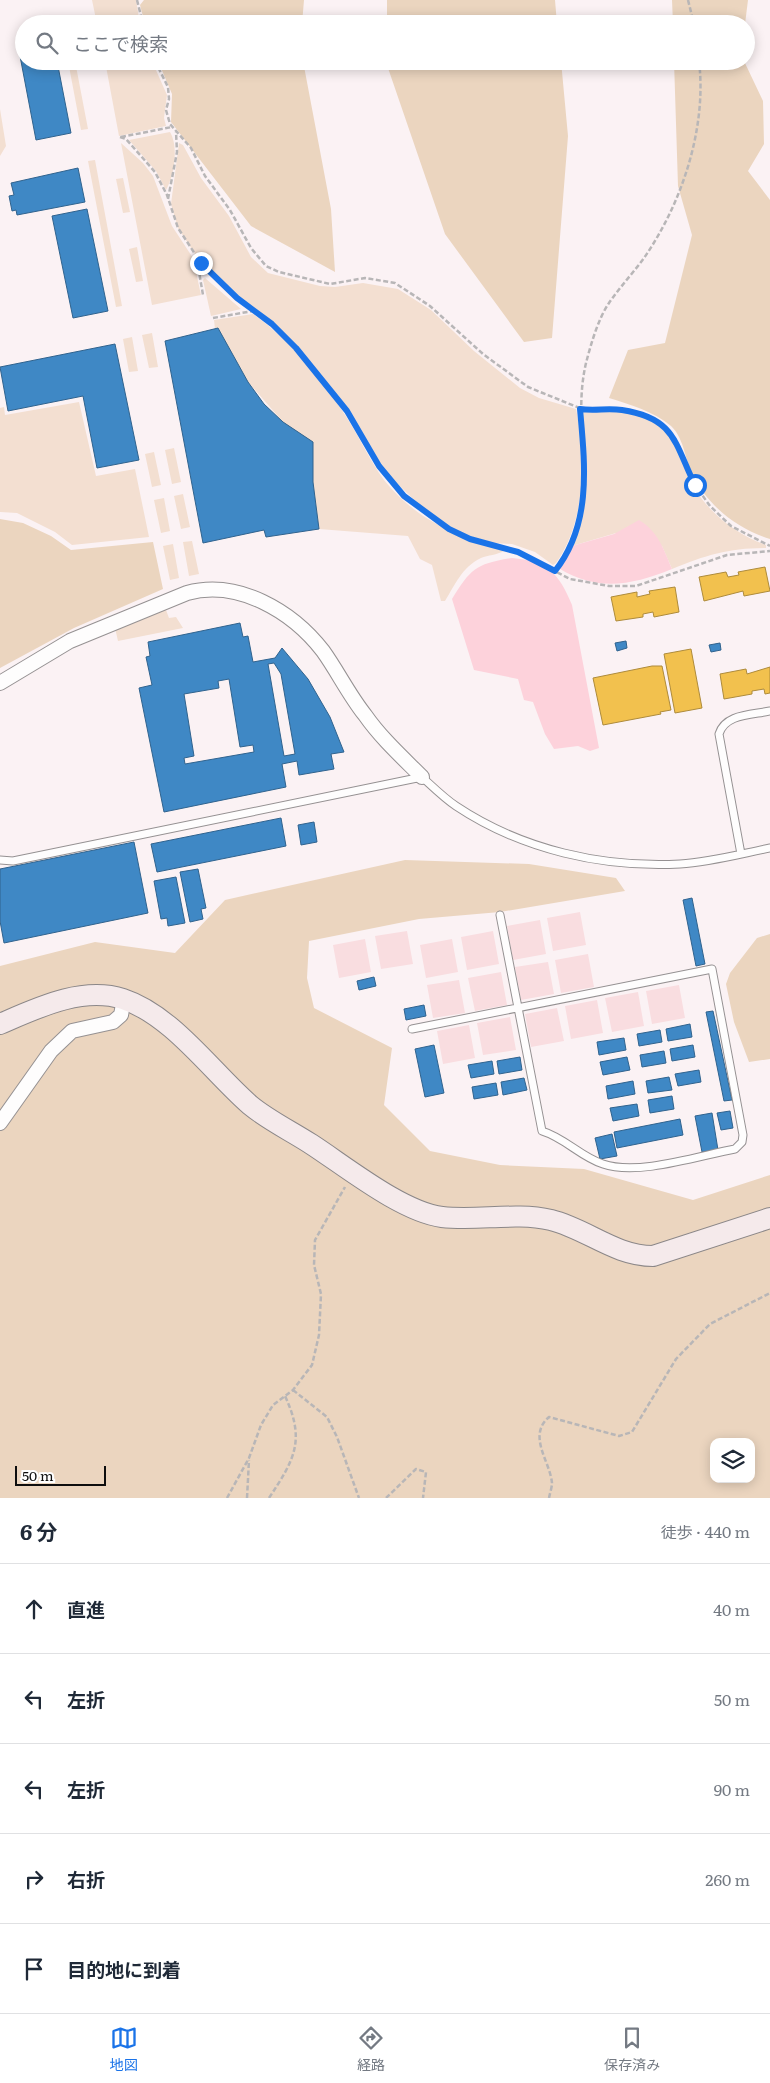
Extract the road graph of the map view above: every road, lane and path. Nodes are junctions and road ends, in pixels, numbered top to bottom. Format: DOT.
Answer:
graph roads {
  1 [pos="137,0"];
  2 [pos="688,0"];
  3 [pos="141,15"];
  4 [pos="692,15"];
  5 [pos="160,70"];
  6 [pos="700,70"];
  7 [pos="173,127"];
  8 [pos="176,131"];
  9 [pos="168,199"];
  10 [pos="196,257"];
  11 [pos="203,295"];
  12 [pos="254,311"];
  13 [pos="212,318"];
  14 [pos="580,409"];
  15 [pos="770,546"];
  16 [pos="770,551"];
  17 [pos="555,571"];
  18 [pos="0,683"];
  19 [pos="770,711"];
  20 [pos="422,777"];
  21 [pos="770,848"];
  22 [pos="741,854"];
  23 [pos="0,860"];
  24 [pos="500,915"];
  25 [pos="124,999"];
  26 [pos="518,1007"];
  27 [pos="0,1024"];
  28 [pos="412,1029"];
  29 [pos="0,1124"];
  30 [pos="352,1170"];
  31 [pos="770,1218"];
  32 [pos="770,1293"];
  33 [pos="293,1390"];
  34 [pos="285,1396"];
  35 [pos="249,1458"];
  36 [pos="227,1498"];
  37 [pos="247,1498"];
  38 [pos="269,1498"];
  39 [pos="359,1498"];
  40 [pos="386,1498"];
  41 [pos="423,1498"];
  42 [pos="549,1498"];
  1 -- 3 [label="path"];
  2 -- 4 [label="path"];
  5 -- 7 [label="path"];
  6 -- 14 [label="path"];
  7 -- 8 [label="path"];
  7 -- 9 [label="path"];
  8 -- 9 [label="path"];
  8 -- 14 [label="path"];
  9 -- 10 [label="path"];
  10 -- 11 [label="path"];
  10 -- 12 [label="path"];
  12 -- 13 [label="path"];
  12 -- 17 [label="path"];
  14 -- 15 [label="path"];
  14 -- 17 [label="path"];
  16 -- 17 [label="path"];
  18 -- 20 [label="street"];
  19 -- 22 [label="lane"];
  20 -- 22 [label="lane"];
  20 -- 23 [label="lane"];
  21 -- 22 [label="lane"];
  24 -- 26 [label="lane"];
  25 -- 27 [label="street"];
  25 -- 29 [label="street"];
  25 -- 30 [label="street"];
  26 -- 26 [label="lane"];
  26 -- 28 [label="lane"];
  30 -- 31 [label="street"];
  30 -- 33 [label="path"];
  32 -- 42 [label="path"];
  33 -- 34 [label="path"];
  33 -- 39 [label="path"];
  34 -- 35 [label="path"];
  34 -- 38 [label="path"];
  35 -- 36 [label="path"];
  35 -- 37 [label="path"];
  40 -- 41 [label="path"];
}
